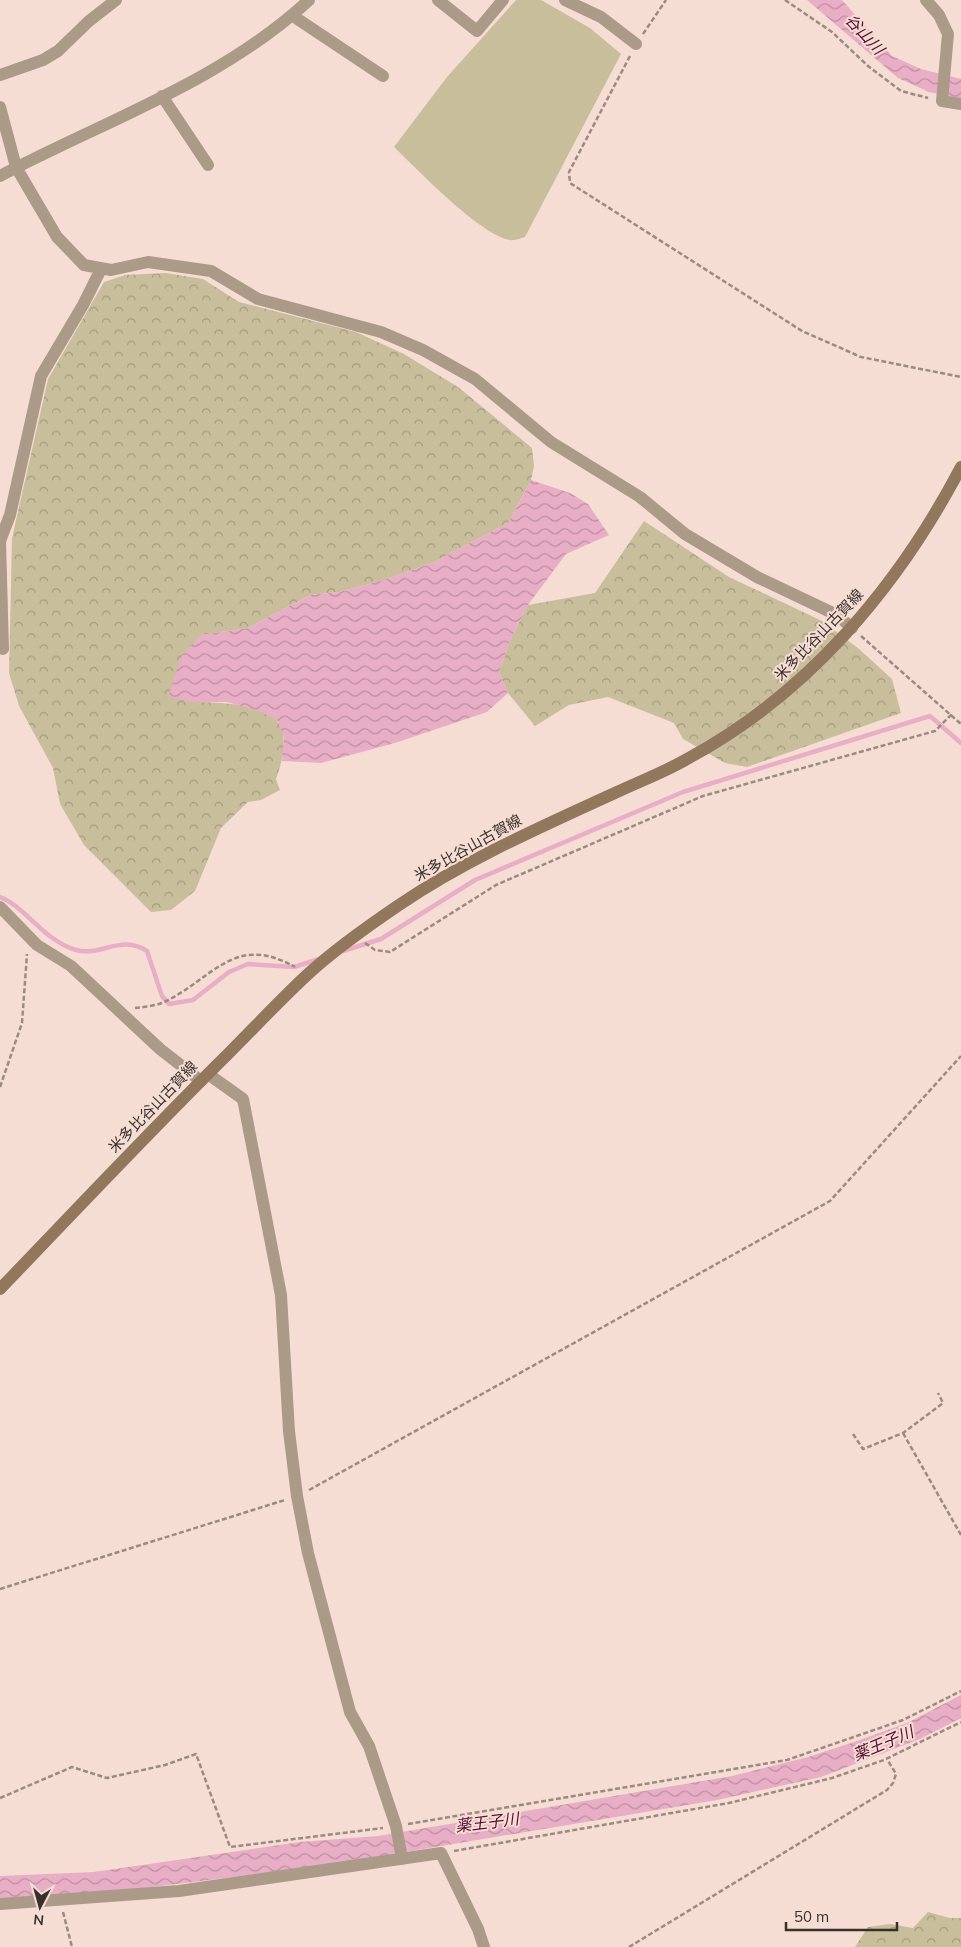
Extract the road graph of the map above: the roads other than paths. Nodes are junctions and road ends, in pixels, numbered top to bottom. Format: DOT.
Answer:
graph roads {
  1 [pos="116,0"];
  2 [pos="309,0"];
  3 [pos="438,0"];
  4 [pos="503,0"];
  5 [pos="565,0"];
  6 [pos="926,0"];
  7 [pos="293,16"];
  8 [pos="947,31"];
  9 [pos="961,35"];
  10 [pos="636,44"];
  11 [pos="0,75"];
  12 [pos="384,76"];
  13 [pos="162,96"];
  14 [pos="961,104"];
  15 [pos="0,107"];
  16 [pos="208,165"];
  17 [pos="16,167"];
  18 [pos="0,176"];
  19 [pos="100,269"];
  20 [pos="961,467"];
  21 [pos="852,628"];
  22 [pos="3,648"];
  23 [pos="0,907"];
  24 [pos="204,1077"];
  25 [pos="0,1289"];
  26 [pos="402,1859"];
  27 [pos="0,1904"];
  28 [pos="484,1947"];
  1 -- 11 [label="street"];
  2 -- 7 [label="street"];
  3 -- 4 [label="street"];
  5 -- 10 [label="street"];
  6 -- 8 [label="street"];
  7 -- 12 [label="street"];
  7 -- 13 [label="street"];
  8 -- 9 [label="street"];
  8 -- 14 [label="street"];
  13 -- 16 [label="street"];
  13 -- 17 [label="street"];
  15 -- 17 [label="street"];
  17 -- 18 [label="street"];
  17 -- 19 [label="street"];
  19 -- 21 [label="street"];
  19 -- 22 [label="street"];
  20 -- 21 [label="main road, 米多比谷山古賀線"];
  21 -- 24 [label="main road, 米多比谷山古賀線"];
  23 -- 24 [label="street"];
  24 -- 25 [label="main road, 米多比谷山古賀線"];
  24 -- 26 [label="street"];
  26 -- 27 [label="street"];
  26 -- 28 [label="street"];
}
